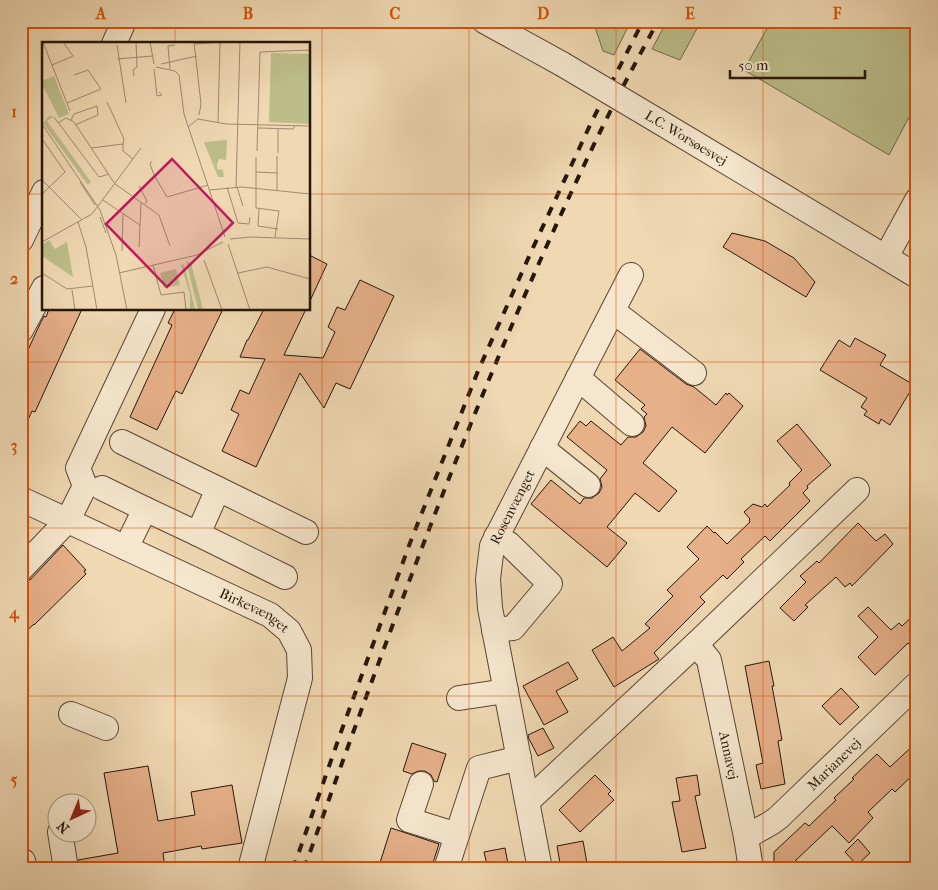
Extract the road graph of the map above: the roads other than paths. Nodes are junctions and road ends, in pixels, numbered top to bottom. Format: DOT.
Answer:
graph roads {
  1 [pos="124,21"];
  2 [pos="484,21"];
  3 [pos="115,42"];
  4 [pos="42,196"];
  5 [pos="917,200"];
  6 [pos="21,240"];
  7 [pos="886,257"];
  8 [pos="631,275"];
  9 [pos="917,276"];
  10 [pos="42,292"];
  11 [pos="153,310"];
  12 [pos="613,310"];
  13 [pos="21,330"];
  14 [pos="694,373"];
  15 [pos="578,378"];
  16 [pos="632,424"];
  17 [pos="122,442"];
  18 [pos="542,448"];
  19 [pos="588,485"];
  20 [pos="102,488"];
  21 [pos="218,489"];
  22 [pos="857,490"];
  23 [pos="21,500"];
  24 [pos="145,509"];
  25 [pos="68,520"];
  26 [pos="306,532"];
  27 [pos="198,534"];
  28 [pos="496,537"];
  29 [pos="126,548"];
  30 [pos="21,569"];
  31 [pos="285,578"];
  32 [pos="494,630"];
  33 [pos="696,644"];
  34 [pos="917,684"];
  35 [pos="506,691"];
  36 [pos="459,698"];
  37 [pos="70,714"];
  38 [pos="106,728"];
  39 [pos="519,758"];
  40 [pos="421,784"];
  41 [pos="528,801"];
  42 [pos="457,836"];
  43 [pos="746,837"];
  44 [pos="61,842"];
  45 [pos="66,869"];
  46 [pos="250,869"];
  47 [pos="446,869"];
  48 [pos="540,869"];
  49 [pos="751,869"];
  1 -- 3 [label="street"];
  2 -- 7 [label="street, L.C. Worsøesvej, bridge"];
  4 -- 6 [label="street"];
  5 -- 7 [label="street"];
  7 -- 9 [label="street, L.C. Worsøesvej"];
  8 -- 12 [label="street, Rosenvænget"];
  10 -- 13 [label="street"];
  11 -- 25 [label="street"];
  12 -- 14 [label="street"];
  12 -- 15 [label="street, Rosenvænget"];
  15 -- 16 [label="street"];
  15 -- 18 [label="street, Rosenvænget"];
  17 -- 21 [label="street"];
  18 -- 19 [label="street"];
  18 -- 28 [label="street, Rosenvænget"];
  20 -- 24 [label="street"];
  21 -- 26 [label="street"];
  21 -- 27 [label="street"];
  22 -- 33 [label="street"];
  23 -- 25 [label="street, Birkevænget"];
  24 -- 27 [label="street"];
  24 -- 29 [label="street"];
  25 -- 29 [label="street, Birkevænget"];
  25 -- 30 [label="street"];
  27 -- 31 [label="street"];
  28 -- 32 [label="street, Rosenvænget"];
  28 -- 32 [label="street"];
  29 -- 46 [label="street, Birkevænget"];
  32 -- 35 [label="street, Rosenvænget"];
  33 -- 41 [label="street"];
  33 -- 43 [label="street, Annavej"];
  34 -- 43 [label="street, Marianevej"];
  35 -- 36 [label="street"];
  35 -- 39 [label="street, Rosenvænget"];
  37 -- 38 [label="street"];
  39 -- 41 [label="street, Rosenvænget"];
  39 -- 42 [label="street"];
  40 -- 42 [label="street"];
  41 -- 48 [label="street, Rosenvænget"];
  42 -- 47 [label="street"];
  43 -- 49 [label="street, Annavej"];
  44 -- 45 [label="street"];
}
